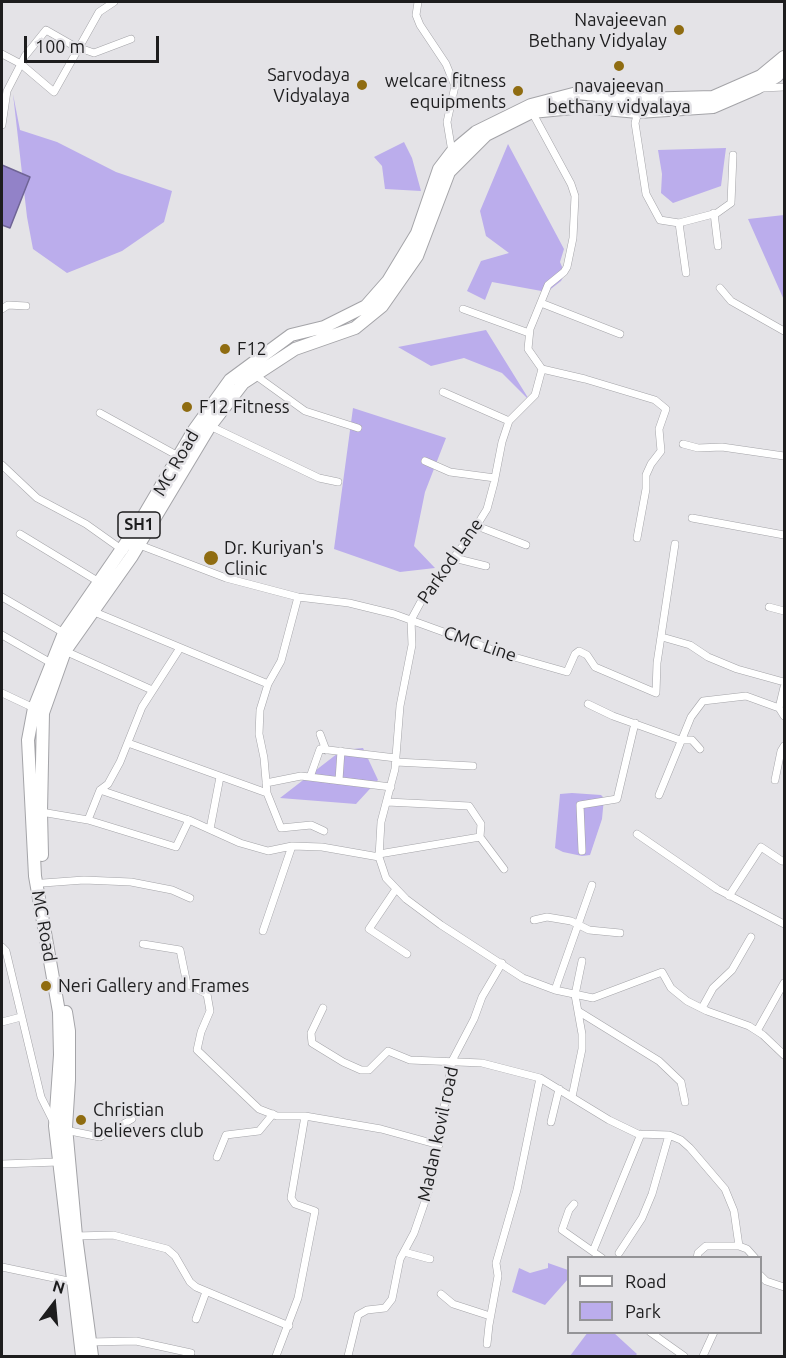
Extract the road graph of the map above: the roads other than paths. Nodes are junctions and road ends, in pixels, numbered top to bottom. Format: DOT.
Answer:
graph roads {
  1 [pos="114,2"];
  2 [pos="418,2"];
  3 [pos="131,39"];
  4 [pos="79,48"];
  5 [pos="2,54"];
  6 [pos="784,57"];
  7 [pos="21,64"];
  8 [pos="784,68"];
  9 [pos="784,87"];
  10 [pos="757,88"];
  11 [pos="532,112"];
  12 [pos="638,112"];
  13 [pos="2,125"];
  14 [pos="452,152"];
  15 [pos="733,155"];
  16 [pos="714,213"];
  17 [pos="679,223"];
  18 [pos="718,246"];
  19 [pos="686,273"];
  20 [pos="720,288"];
  21 [pos="541,303"];
  22 [pos="26,306"];
  23 [pos="463,309"];
  24 [pos="3,312"];
  25 [pos="784,331"];
  26 [pos="530,333"];
  27 [pos="620,334"];
  28 [pos="542,369"];
  29 [pos="255,375"];
  30 [pos="443,392"];
  31 [pos="100,413"];
  32 [pos="509,421"];
  33 [pos="210,426"];
  34 [pos="358,428"];
  35 [pos="683,444"];
  36 [pos="784,456"];
  37 [pos="180,457"];
  38 [pos="425,461"];
  39 [pos="2,465"];
  40 [pos="495,478"];
  41 [pos="338,482"];
  42 [pos="692,518"];
  43 [pos="477,526"];
  44 [pos="20,534"];
  45 [pos="784,535"];
  46 [pos="637,538"];
  47 [pos="675,544"];
  48 [pos="526,545"];
  49 [pos="130,548"];
  50 [pos="454,558"];
  51 [pos="486,566"];
  52 [pos="99,582"];
  53 [pos="2,597"];
  54 [pos="298,597"];
  55 [pos="770,607"];
  56 [pos="92,610"];
  57 [pos="784,611"];
  58 [pos="411,620"];
  59 [pos="64,633"];
  60 [pos="2,635"];
  61 [pos="662,637"];
  62 [pos="180,648"];
  63 [pos="65,651"];
  64 [pos="51,663"];
  65 [pos="784,682"];
  66 [pos="268,684"];
  67 [pos="784,687"];
  68 [pos="152,690"];
  69 [pos="2,693"];
  70 [pos="588,704"];
  71 [pos="779,708"];
  72 [pos="39,711"];
  73 [pos="784,716"];
  74 [pos="635,723"];
  75 [pos="320,734"];
  76 [pos="680,740"];
  77 [pos="128,743"];
  78 [pos="784,746"];
  79 [pos="700,749"];
  80 [pos="326,750"];
  81 [pos="341,751"];
  82 [pos="396,760"];
  83 [pos="473,766"];
  84 [pos="220,777"];
  85 [pos="310,777"];
  86 [pos="339,780"];
  87 [pos="775,780"];
  88 [pos="266,783"];
  89 [pos="391,787"];
  90 [pos="100,790"];
  91 [pos="267,793"];
  92 [pos="659,795"];
  93 [pos="387,802"];
  94 [pos="41,812"];
  95 [pos="88,820"];
  96 [pos="189,820"];
  97 [pos="210,829"];
  98 [pos="324,831"];
  99 [pos="638,834"];
  100 [pos="480,837"];
  101 [pos="292,846"];
  102 [pos="582,851"];
  103 [pos="379,855"];
  104 [pos="782,861"];
  105 [pos="504,869"];
  106 [pos="43,883"];
  107 [pos="592,885"];
  108 [pos="396,889"];
  109 [pos="729,896"];
  110 [pos="190,898"];
  111 [pos="534,920"];
  112 [pos="578,924"];
  113 [pos="784,924"];
  114 [pos="263,931"];
  115 [pos="620,933"];
  116 [pos="751,937"];
  117 [pos="142,944"];
  118 [pos="2,946"];
  119 [pos="407,954"];
  120 [pos="582,961"];
  121 [pos="502,963"];
  122 [pos="5,965"];
  123 [pos="784,983"];
  124 [pos="555,990"];
  125 [pos="575,995"];
  126 [pos="323,1008"];
  127 [pos="702,1008"];
  128 [pos="578,1011"];
  129 [pos="21,1017"];
  130 [pos="2,1022"];
  131 [pos="757,1032"];
  132 [pos="784,1055"];
  133 [pos="452,1061"];
  134 [pos="540,1078"];
  135 [pos="559,1089"];
  136 [pos="572,1097"];
  137 [pos="685,1102"];
  138 [pos="273,1114"];
  139 [pos="304,1116"];
  140 [pos="132,1119"];
  141 [pos="551,1122"];
  142 [pos="60,1127"];
  143 [pos="641,1134"];
  144 [pos="669,1135"];
  145 [pos="439,1145"];
  146 [pos="217,1157"];
  147 [pos="58,1162"];
  148 [pos="2,1164"];
  149 [pos="574,1204"];
  150 [pos="76,1236"];
  151 [pos="739,1246"];
  152 [pos="593,1251"];
  153 [pos="404,1252"];
  154 [pos="619,1253"];
  155 [pos="600,1256"];
  156 [pos="697,1256"];
  157 [pos="754,1256"];
  158 [pos="430,1260"];
  159 [pos="2,1268"];
  160 [pos="762,1277"];
  161 [pos="73,1282"];
  162 [pos="784,1287"];
  163 [pos="206,1292"];
  164 [pos="441,1294"];
  165 [pos="490,1316"];
  166 [pos="196,1318"];
  167 [pos="289,1326"];
  168 [pos="653,1334"];
  169 [pos="713,1334"];
  170 [pos="90,1342"];
  171 [pos="487,1344"];
  172 [pos="191,1353"];
  173 [pos="82,1356"];
  174 [pos="92,1356"];
  175 [pos="276,1356"];
  176 [pos="348,1356"];
  177 [pos="684,1356"];
  178 [pos="703,1356"];
  1 -- 4 [label="street"];
  2 -- 14 [label="street"];
  3 -- 4 [label="street"];
  4 -- 7 [label="street"];
  4 -- 7 [label="street"];
  5 -- 7 [label="street"];
  6 -- 14 [label="main road, MC Road / SH1"];
  7 -- 13 [label="street"];
  8 -- 10 [label="main road, MC Road / SH1"];
  9 -- 10 [label="street"];
  10 -- 12 [label="main road, MC Road / SH1"];
  11 -- 12 [label="main road, MC Road / SH1"];
  11 -- 21 [label="street"];
  11 -- 29 [label="main road, MC Road / SH1"];
  12 -- 17 [label="street"];
  14 -- 37 [label="main road, MC Road / SH1"];
  15 -- 16 [label="street"];
  16 -- 17 [label="street"];
  16 -- 18 [label="street"];
  17 -- 19 [label="street"];
  20 -- 25 [label="street"];
  21 -- 26 [label="street"];
  21 -- 27 [label="street"];
  22 -- 24 [label="street"];
  23 -- 26 [label="street"];
  26 -- 28 [label="street"];
  28 -- 32 [label="street, Parkod Lane"];
  28 -- 46 [label="street"];
  29 -- 33 [label="main road, MC Road / SH1"];
  29 -- 34 [label="street"];
  30 -- 32 [label="street"];
  31 -- 37 [label="street"];
  32 -- 40 [label="street, Parkod Lane"];
  33 -- 41 [label="street"];
  33 -- 49 [label="main road, MC Road / SH1"];
  35 -- 36 [label="street"];
  37 -- 49 [label="main road, MC Road / SH1"];
  38 -- 40 [label="street"];
  39 -- 49 [label="street, CMC Line"];
  40 -- 43 [label="street, Parkod Lane"];
  42 -- 45 [label="street"];
  43 -- 48 [label="street"];
  43 -- 50 [label="street, Parkod Lane"];
  44 -- 52 [label="street"];
  47 -- 61 [label="street, CMC Line"];
  49 -- 52 [label="main road, MC Road / SH1"];
  49 -- 54 [label="street, CMC Line"];
  49 -- 56 [label="main road, MC Road / SH1"];
  50 -- 51 [label="street"];
  50 -- 58 [label="street, Parkod Lane"];
  52 -- 59 [label="main road, MC Road / SH1"];
  53 -- 59 [label="street"];
  54 -- 58 [label="street, CMC Line"];
  54 -- 66 [label="street"];
  55 -- 57 [label="street"];
  56 -- 62 [label="street"];
  56 -- 63 [label="main road, MC Road / SH1"];
  58 -- 61 [label="street, CMC Line"];
  58 -- 82 [label="street"];
  59 -- 64 [label="main road, MC Road / SH1"];
  60 -- 64 [label="street"];
  61 -- 65 [label="street"];
  62 -- 66 [label="street"];
  62 -- 68 [label="street"];
  63 -- 68 [label="street"];
  63 -- 72 [label="main road, MC Road / SH1"];
  64 -- 72 [label="main road, MC Road / SH1"];
  66 -- 88 [label="street"];
  67 -- 71 [label="street"];
  68 -- 77 [label="street"];
  69 -- 72 [label="street"];
  70 -- 74 [label="street"];
  71 -- 73 [label="street"];
  71 -- 76 [label="street"];
  72 -- 94 [label="main road, MC Road / SH1"];
  72 -- 142 [label="main road, MC Road / SH1"];
  74 -- 76 [label="street"];
  74 -- 102 [label="street"];
  75 -- 80 [label="street"];
  76 -- 79 [label="street"];
  76 -- 92 [label="street"];
  77 -- 84 [label="street"];
  77 -- 90 [label="street"];
  78 -- 87 [label="street"];
  80 -- 81 [label="street"];
  80 -- 85 [label="street"];
  81 -- 82 [label="street"];
  81 -- 86 [label="street"];
  82 -- 83 [label="street"];
  82 -- 89 [label="street"];
  84 -- 91 [label="street"];
  84 -- 97 [label="street"];
  85 -- 86 [label="street"];
  85 -- 88 [label="street"];
  86 -- 89 [label="street"];
  88 -- 91 [label="street"];
  89 -- 93 [label="street"];
  90 -- 95 [label="street"];
  90 -- 96 [label="street"];
  91 -- 98 [label="street"];
  93 -- 100 [label="street"];
  93 -- 103 [label="street"];
  94 -- 95 [label="street"];
  94 -- 106 [label="main road, MC Road / SH1"];
  95 -- 96 [label="street"];
  96 -- 97 [label="street"];
  97 -- 101 [label="street"];
  99 -- 109 [label="street"];
  100 -- 103 [label="street"];
  100 -- 105 [label="street"];
  101 -- 103 [label="street"];
  101 -- 114 [label="street"];
  103 -- 108 [label="street"];
  104 -- 109 [label="street"];
  106 -- 110 [label="street"];
  106 -- 142 [label="main road, MC Road / SH1"];
  107 -- 112 [label="street"];
  108 -- 119 [label="street"];
  108 -- 121 [label="street"];
  109 -- 113 [label="street"];
  111 -- 112 [label="street"];
  112 -- 115 [label="street"];
  112 -- 124 [label="street"];
  116 -- 127 [label="street"];
  117 -- 138 [label="street"];
  118 -- 122 [label="street"];
  120 -- 125 [label="street"];
  121 -- 124 [label="street"];
  121 -- 133 [label="street, Madan kovil road"];
  122 -- 129 [label="street"];
  123 -- 131 [label="street"];
  124 -- 125 [label="street"];
  125 -- 127 [label="street"];
  125 -- 128 [label="street"];
  126 -- 133 [label="street"];
  127 -- 131 [label="street"];
  128 -- 136 [label="street"];
  128 -- 137 [label="street"];
  129 -- 130 [label="street"];
  129 -- 142 [label="street"];
  131 -- 132 [label="street"];
  133 -- 134 [label="street"];
  133 -- 145 [label="street, Madan kovil road"];
  134 -- 135 [label="street"];
  134 -- 165 [label="street"];
  135 -- 136 [label="street"];
  135 -- 141 [label="street"];
  136 -- 143 [label="street"];
  138 -- 139 [label="street"];
  138 -- 146 [label="street"];
  139 -- 145 [label="street"];
  139 -- 167 [label="street"];
  140 -- 142 [label="street"];
  142 -- 147 [label="main road, MC Road / SH1"];
  142 -- 150 [label="main road, MC Road / SH1"];
  143 -- 144 [label="street"];
  143 -- 152 [label="street"];
  144 -- 151 [label="street"];
  144 -- 154 [label="street"];
  145 -- 153 [label="street, Madan kovil road"];
  147 -- 148 [label="street"];
  147 -- 161 [label="main road, MC Road / SH1"];
  149 -- 152 [label="street"];
  150 -- 163 [label="street"];
  150 -- 170 [label="main road, MC Road / SH1"];
  151 -- 156 [label="street"];
  151 -- 157 [label="street"];
  152 -- 155 [label="street"];
  153 -- 158 [label="street"];
  153 -- 176 [label="street, Madan kovil road"];
  159 -- 161 [label="street"];
  160 -- 162 [label="street"];
  161 -- 173 [label="main road, MC Road / SH1"];
  163 -- 166 [label="street"];
  163 -- 167 [label="street"];
  164 -- 165 [label="street"];
  165 -- 171 [label="street"];
  167 -- 175 [label="street"];
  168 -- 177 [label="street"];
  169 -- 178 [label="street"];
  170 -- 172 [label="street"];
  170 -- 174 [label="main road, MC Road / SH1"];
}
